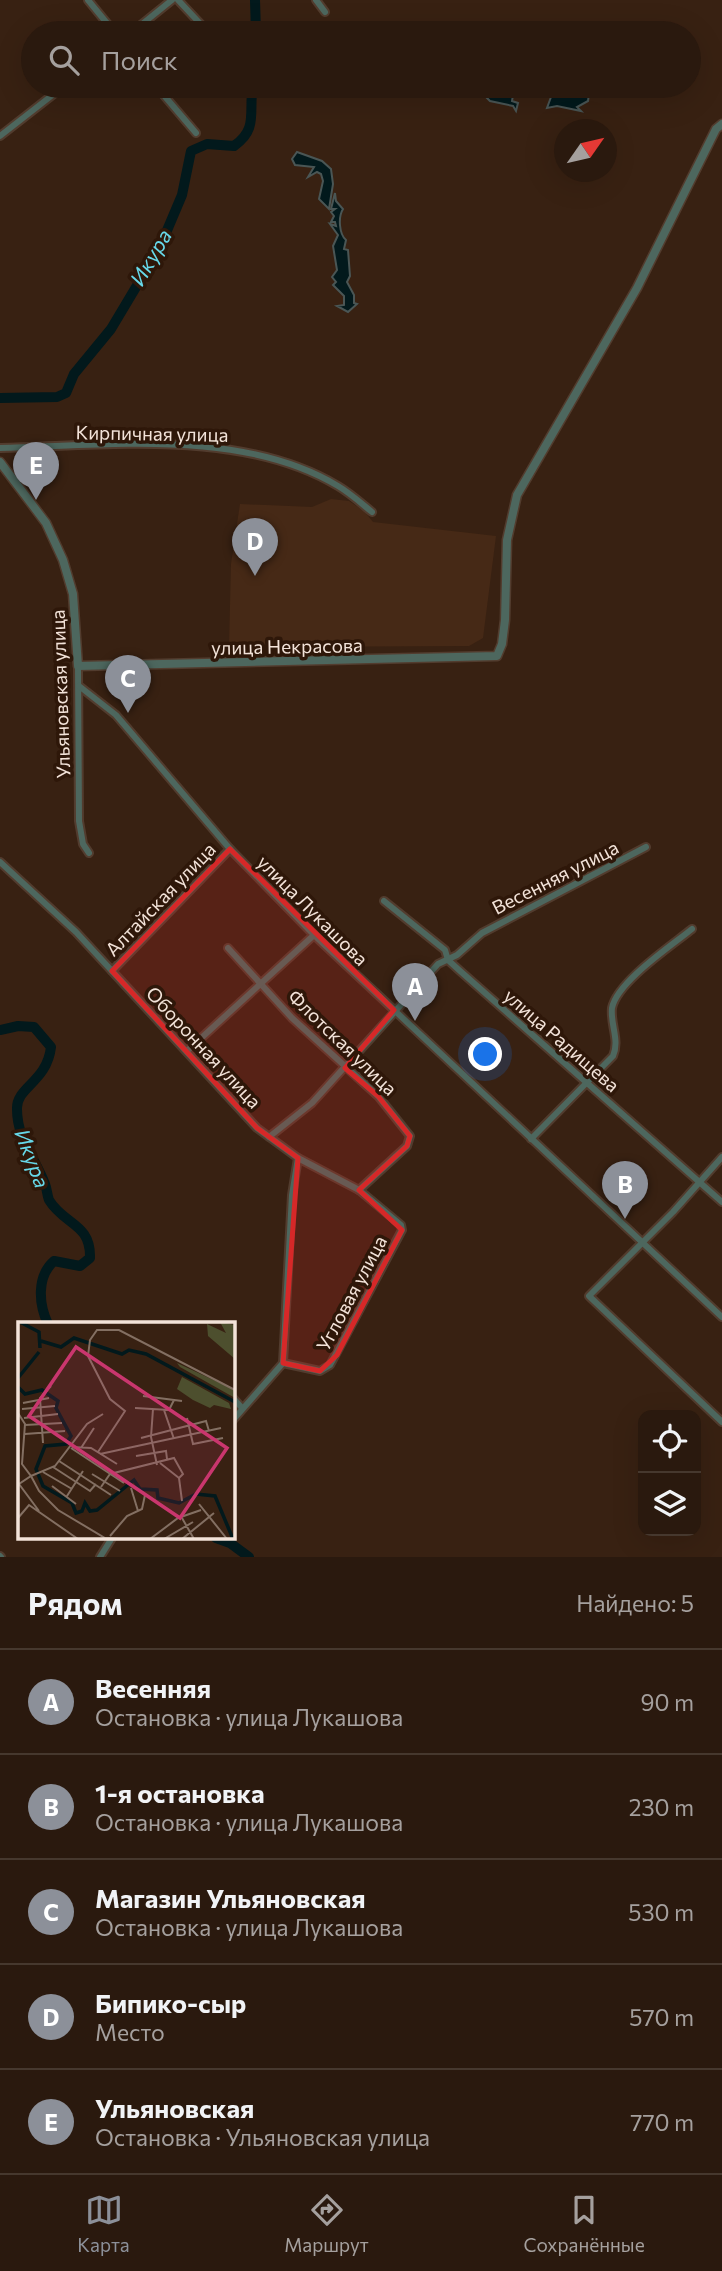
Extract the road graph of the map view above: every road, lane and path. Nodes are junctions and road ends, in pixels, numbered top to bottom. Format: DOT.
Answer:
graph roads {
  1 [pos="88,0"];
  2 [pos="173,0"];
  3 [pos="178,0"];
  4 [pos="316,0"];
  5 [pos="326,12"];
  6 [pos="105,21"];
  7 [pos="146,21"];
  8 [pos="198,21"];
  9 [pos="49,98"];
  10 [pos="166,98"];
  11 [pos="722,124"];
  12 [pos="197,133"];
  13 [pos="0,136"];
  14 [pos="0,448"];
  15 [pos="0,462"];
  16 [pos="372,512"];
  17 [pos="78,666"];
  18 [pos="79,686"];
  19 [pos="646,847"];
  20 [pos="230,849"];
  21 [pos="89,853"];
  22 [pos="0,862"];
  23 [pos="384,901"];
  24 [pos="692,929"];
  25 [pos="314,935"];
  26 [pos="228,948"];
  27 [pos="448,960"];
  28 [pos="113,971"];
  29 [pos="261,982"];
  30 [pos="394,1010"];
  31 [pos="187,1051"];
  32 [pos="345,1068"];
  33 [pos="587,1084"];
  34 [pos="269,1137"];
  35 [pos="531,1139"];
  36 [pos="722,1157"];
  37 [pos="298,1158"];
  38 [pos="700,1183"];
  39 [pos="359,1190"];
  40 [pos="722,1202"];
  41 [pos="402,1230"];
  42 [pos="642,1243"];
  43 [pos="722,1317"];
  44 [pos="283,1363"];
  45 [pos="234,1399"];
  46 [pos="242,1408"];
  47 [pos="234,1419"];
  48 [pos="722,1422"];
  49 [pos="111,1540"];
  50 [pos="100,1557"];
  1 -- 6 [label="street"];
  2 -- 7 [label="street"];
  3 -- 8 [label="street"];
  4 -- 5 [label="street"];
  9 -- 13 [label="street"];
  10 -- 12 [label="street"];
  11 -- 17 [label="street, улица Некрасова"];
  14 -- 16 [label="street, Кирпичная улица"];
  15 -- 17 [label="street, Ульяновская улица"];
  17 -- 18 [label="street, Ульяновская улица"];
  18 -- 20 [label="street, улица Лукашова"];
  18 -- 21 [label="street, Ульяновская улица"];
  19 -- 27 [label="street, Весенняя улица"];
  20 -- 25 [label="street, улица Лукашова"];
  20 -- 28 [label="street, Алтайская улица"];
  22 -- 28 [label="street, Оборонная улица"];
  23 -- 27 [label="street, улица Радищева"];
  24 -- 33 [label="street"];
  25 -- 29 [label="street"];
  25 -- 30 [label="street, улица Лукашова"];
  26 -- 29 [label="street, Флотская улица"];
  27 -- 30 [label="street, Весенняя улица"];
  27 -- 33 [label="street, улица Радищева"];
  28 -- 31 [label="street, Оборонная улица"];
  29 -- 31 [label="street"];
  29 -- 32 [label="street, Флотская улица"];
  30 -- 32 [label="street, Весенняя улица"];
  30 -- 35 [label="street, улица Лукашова"];
  31 -- 34 [label="street, Оборонная улица"];
  32 -- 34 [label="street, Весенняя улица"];
  32 -- 39 [label="street, Флотская улица"];
  33 -- 35 [label="street"];
  33 -- 38 [label="street, улица Радищева"];
  34 -- 37 [label="street, Оборонная улица"];
  35 -- 42 [label="street, улица Лукашова"];
  36 -- 38 [label="street"];
  37 -- 39 [label="street, Оборонная улица"];
  37 -- 44 [label="street"];
  38 -- 40 [label="street, улица Радищева"];
  38 -- 42 [label="street"];
  39 -- 41 [label="street, Оборонная улица"];
  41 -- 44 [label="street, Угловая улица"];
  42 -- 43 [label="street, улица Лукашова"];
  42 -- 48 [label="street"];
  44 -- 46 [label="street"];
  45 -- 46 [label="street"];
  46 -- 47 [label="street"];
  49 -- 50 [label="street"];
}
